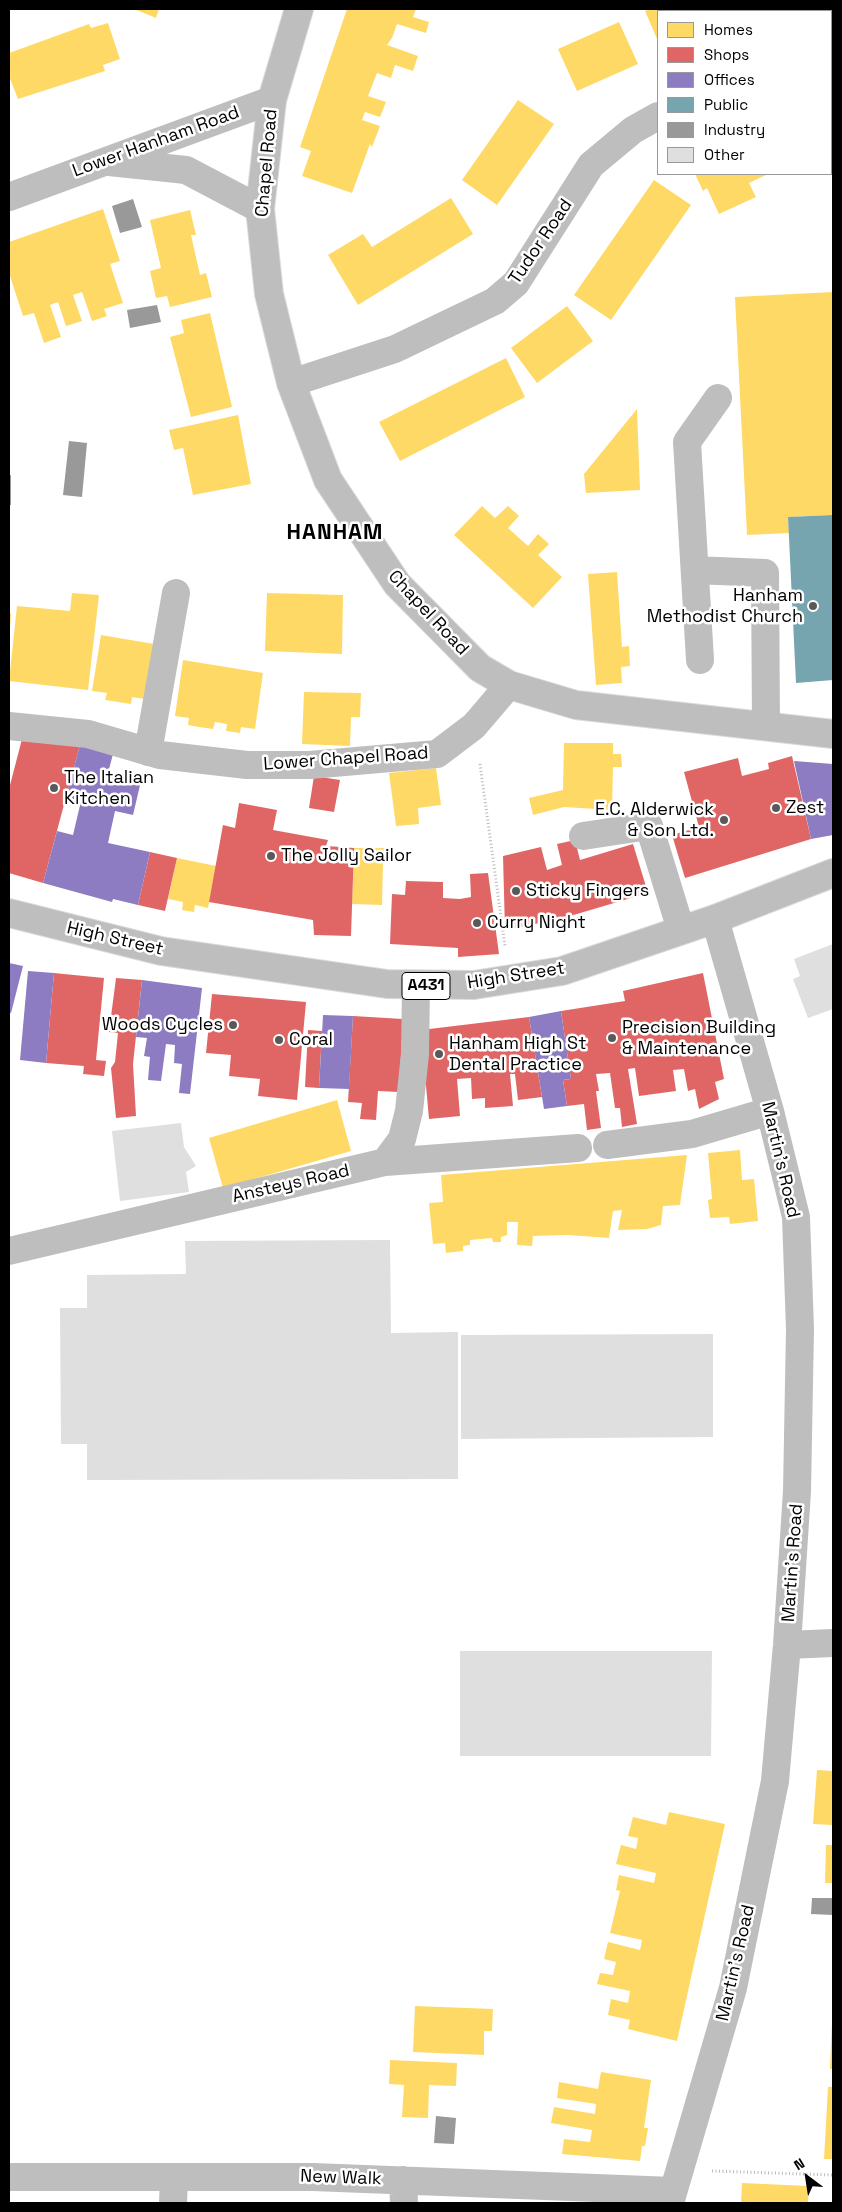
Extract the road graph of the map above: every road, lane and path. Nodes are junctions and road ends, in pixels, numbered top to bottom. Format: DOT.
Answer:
graph roads {
  1 [pos="299,9"];
  2 [pos="272,100"];
  3 [pos="657,117"];
  4 [pos="102,162"];
  5 [pos="9,197"];
  6 [pos="260,209"];
  7 [pos="291,383"];
  8 [pos="718,398"];
  9 [pos="695,570"];
  10 [pos="176,593"];
  11 [pos="700,660"];
  12 [pos="509,685"];
  13 [pos="9,726"];
  14 [pos="474,726"];
  15 [pos="766,726"];
  16 [pos="833,734"];
  17 [pos="148,752"];
  18 [pos="583,836"];
  19 [pos="833,874"];
  20 [pos="9,912"];
  21 [pos="715,919"];
  22 [pos="681,930"];
  23 [pos="509,981"];
  24 [pos="416,986"];
  25 [pos="770,1111"];
  26 [pos="607,1145"];
  27 [pos="578,1148"];
  28 [pos="385,1162"];
  29 [pos="9,1250"];
  30 [pos="833,1643"];
  31 [pos="787,1645"];
  32 [pos="833,2175"];
  33 [pos="9,2177"];
  34 [pos="674,2188"];
  35 [pos="173,2190"];
  36 [pos="404,2192"];
  1 -- 2 [label="street"];
  2 -- 4 [label="street, Lower Hanham Road"];
  2 -- 6 [label="street, Chapel Road"];
  3 -- 7 [label="street, Tudor Road"];
  4 -- 5 [label="street, Lower Hanham Road"];
  4 -- 6 [label="street"];
  6 -- 7 [label="street, Chapel Road"];
  7 -- 12 [label="street, Chapel Road"];
  8 -- 9 [label="street"];
  9 -- 11 [label="street"];
  9 -- 15 [label="street"];
  10 -- 17 [label="street"];
  12 -- 14 [label="street, Lower Chapel Road"];
  12 -- 15 [label="street, Chapel Road"];
  13 -- 17 [label="street, Lower Chapel Road"];
  14 -- 17 [label="street, Lower Chapel Road"];
  14 -- 23 [label="path"];
  15 -- 16 [label="street, Chapel Road"];
  18 -- 22 [label="street"];
  19 -- 21 [label="street, High Street / A431"];
  20 -- 24 [label="street, High Street / A431"];
  21 -- 22 [label="street, High Street / A431"];
  21 -- 25 [label="street, Martin's Road"];
  22 -- 23 [label="street, High Street / A431"];
  23 -- 24 [label="street, High Street / A431"];
  24 -- 28 [label="street"];
  25 -- 26 [label="street"];
  25 -- 31 [label="street, Martin's Road"];
  27 -- 28 [label="street, Ansteys Road"];
  28 -- 29 [label="street, Ansteys Road"];
  30 -- 31 [label="street"];
  31 -- 34 [label="street, Martin's Road"];
  32 -- 34 [label="path"];
  33 -- 35 [label="street, New Walk"];
  34 -- 36 [label="street, New Walk"];
  35 -- 36 [label="street, New Walk"];
}
